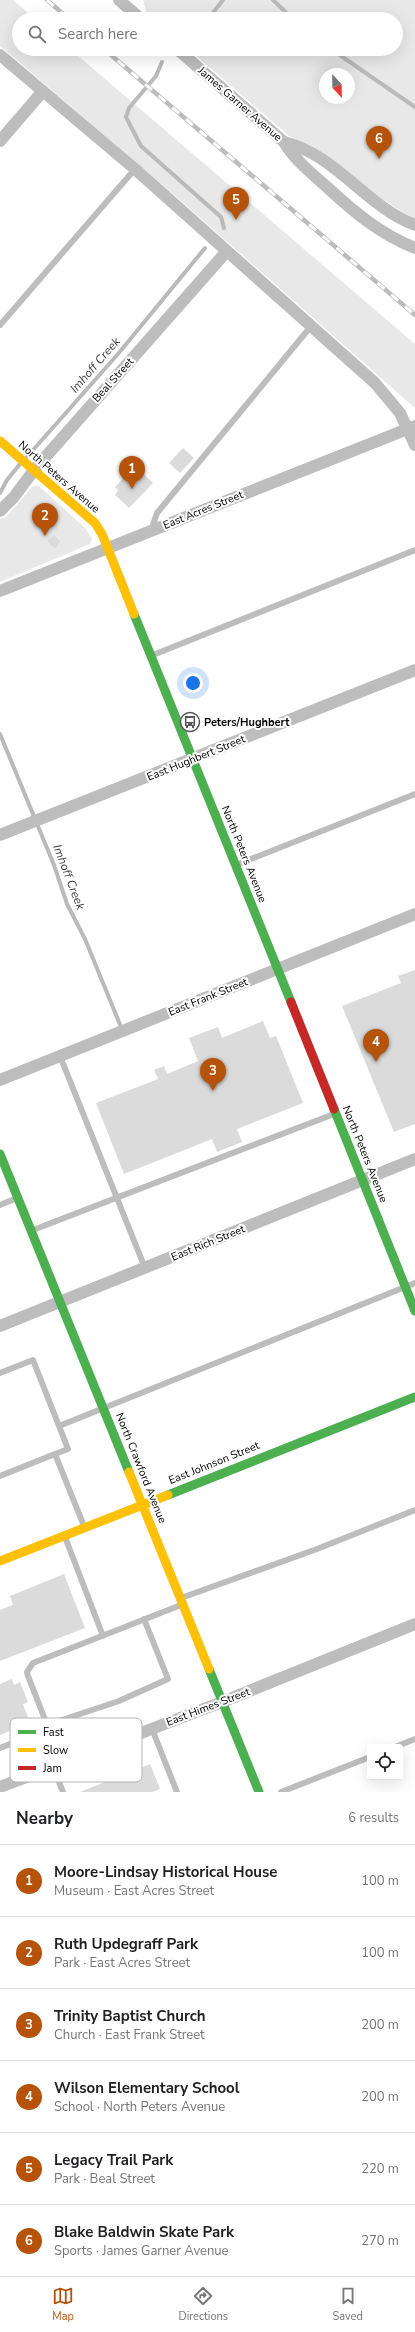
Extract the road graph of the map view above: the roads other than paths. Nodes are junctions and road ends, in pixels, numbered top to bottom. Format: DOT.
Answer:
graph roads {
  1 [pos="121,0"];
  2 [pos="134,12"];
  3 [pos="0,55"];
  4 [pos="185,56"];
  5 [pos="43,91"];
  6 [pos="0,141"];
  7 [pos="284,142"];
  8 [pos="135,169"];
  9 [pos="415,225"];
  10 [pos="415,248"];
  11 [pos="227,251"];
  12 [pos="0,325"];
  13 [pos="312,325"];
  14 [pos="411,428"];
  15 [pos="0,441"];
  16 [pos="415,445"];
  17 [pos="31,467"];
  18 [pos="4,508"];
  19 [pos="151,531"];
  20 [pos="108,548"];
  21 [pos="415,550"];
  22 [pos="0,592"];
  23 [pos="151,656"];
  24 [pos="415,670"];
  25 [pos="193,759"];
  26 [pos="415,794"];
  27 [pos="0,835"];
  28 [pos="236,865"];
  29 [pos="415,914"];
  30 [pos="278,969"];
  31 [pos="60,1056"];
  32 [pos="0,1080"];
  33 [pos="336,1113"];
  34 [pos="0,1154"];
  35 [pos="415,1159"];
  36 [pos="363,1180"];
  37 [pos="18,1198"];
  38 [pos="116,1198"];
  39 [pos="0,1205"];
  40 [pos="32,1231"];
  41 [pos="145,1268"];
  42 [pos="415,1283"];
  43 [pos="405,1287"];
  44 [pos="61,1302"];
  45 [pos="415,1311"];
  46 [pos="0,1326"];
  47 [pos="0,1373"];
  48 [pos="415,1397"];
  49 [pos="104,1409"];
  50 [pos="59,1426"];
  51 [pos="55,1454"];
  52 [pos="0,1476"];
  53 [pos="143,1504"];
  54 [pos="415,1510"];
  55 [pos="85,1528"];
  56 [pos="64,1536"];
  57 [pos="0,1561"];
  58 [pos="182,1601"];
  59 [pos="144,1619"];
  60 [pos="415,1624"];
  61 [pos="103,1636"];
  62 [pos="222,1702"];
  63 [pos="44,1718"];
  64 [pos="72,1718"];
  65 [pos="152,1729"];
  66 [pos="142,1733"];
  67 [pos="415,1739"];
  68 [pos="10,1744"];
  69 [pos="402,1744"];
  70 [pos="0,1748"];
  71 [pos="367,1758"];
  72 [pos="13,1782"];
  73 [pos="61,1782"];
  74 [pos="0,1787"];
  75 [pos="63,1792"];
  76 [pos="177,1792"];
  77 [pos="259,1792"];
  78 [pos="281,1792"];
  1 -- 2 [label="street"];
  3 -- 5 [label="street"];
  4 -- 7 [label="street, James Garner Avenue"];
  5 -- 6 [label="street"];
  5 -- 8 [label="street"];
  7 -- 9 [label="street, James Garner Avenue"];
  7 -- 10 [label="street, James Garner Avenue"];
  8 -- 11 [label="street"];
  8 -- 12 [label="lane"];
  11 -- 13 [label="street"];
  11 -- 17 [label="street, Beal Street"];
  13 -- 14 [label="street"];
  13 -- 19 [label="lane"];
  14 -- 16 [label="street"];
  14 -- 19 [label="street, East Acres Street"];
  15 -- 17 [label="street, North Peters Avenue"];
  17 -- 18 [label="street, Beal Street"];
  17 -- 20 [label="street, North Peters Avenue"];
  19 -- 20 [label="street, East Acres Street"];
  20 -- 22 [label="street, East Acres Street"];
  20 -- 23 [label="street, North Peters Avenue"];
  21 -- 23 [label="lane"];
  23 -- 25 [label="street, North Peters Avenue"];
  24 -- 25 [label="street, East Hughbert Street"];
  25 -- 27 [label="street, East Hughbert Street"];
  25 -- 28 [label="street, North Peters Avenue"];
  26 -- 28 [label="lane"];
  28 -- 30 [label="street, North Peters Avenue"];
  29 -- 30 [label="street, East Frank Street"];
  30 -- 31 [label="street, East Frank Street"];
  30 -- 33 [label="street, North Peters Avenue"];
  31 -- 32 [label="street, East Frank Street"];
  31 -- 38 [label="lane"];
  33 -- 36 [label="street, North Peters Avenue"];
  33 -- 38 [label="lane"];
  34 -- 37 [label="street, North Crawford Avenue"];
  35 -- 36 [label="street, East Rich Street"];
  36 -- 41 [label="street, East Rich Street"];
  36 -- 43 [label="street, North Peters Avenue"];
  37 -- 39 [label="lane"];
  37 -- 40 [label="street, North Crawford Avenue"];
  38 -- 40 [label="lane"];
  38 -- 41 [label="lane"];
  40 -- 44 [label="street, North Crawford Avenue"];
  41 -- 44 [label="street, East Rich Street"];
  42 -- 43 [label="lane"];
  43 -- 45 [label="street, North Peters Avenue"];
  43 -- 49 [label="lane"];
  44 -- 46 [label="street, East Rich Street"];
  44 -- 49 [label="street, North Crawford Avenue"];
  47 -- 50 [label="lane"];
  48 -- 53 [label="street, East Johnson Street"];
  49 -- 50 [label="lane"];
  49 -- 53 [label="street, North Crawford Avenue"];
  50 -- 51 [label="lane"];
  51 -- 52 [label="lane"];
  51 -- 55 [label="lane"];
  53 -- 55 [label="street, East Johnson Street"];
  53 -- 58 [label="street, North Crawford Avenue"];
  54 -- 58 [label="lane"];
  55 -- 56 [label="street, East Johnson Street"];
  56 -- 57 [label="street, East Johnson Street"];
  56 -- 61 [label="lane"];
  58 -- 59 [label="lane"];
  58 -- 62 [label="street, North Crawford Avenue"];
  59 -- 61 [label="lane"];
  59 -- 64 [label="lane"];
  60 -- 62 [label="street, East Himes Street"];
  61 -- 63 [label="lane"];
  62 -- 65 [label="street, East Himes Street"];
  62 -- 77 [label="street, North Crawford Avenue"];
  65 -- 66 [label="street, East Himes Street"];
  65 -- 76 [label="lane"];
  67 -- 69 [label="lane"];
  68 -- 70 [label="lane"];
  71 -- 78 [label="lane"];
  72 -- 74 [label="street, East Himes Street"];
  73 -- 75 [label="lane"];
}
